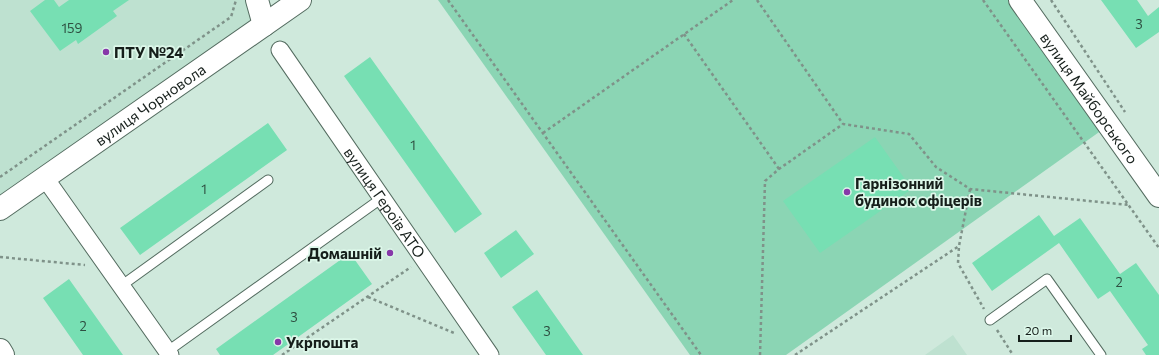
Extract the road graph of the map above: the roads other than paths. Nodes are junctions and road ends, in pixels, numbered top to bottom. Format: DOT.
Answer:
graph roads {
  1 [pos="257,0"];
  2 [pos="300,0"];
  3 [pos="1020,0"];
  4 [pos="264,25"];
  5 [pos="280,50"];
  6 [pos="45,178"];
  7 [pos="268,180"];
  8 [pos="1159,196"];
  9 [pos="382,198"];
  10 [pos="0,209"];
  11 [pos="121,286"];
  12 [pos="990,320"];
  13 [pos="0,350"];
  14 [pos="486,350"];
  15 [pos="169,353"];
  16 [pos="3,355"];
  17 [pos="1101,355"];
  1 -- 4 [label="street"];
  2 -- 4 [label="street, вулиця Чорновола"];
  3 -- 8 [label="street, вулиця Майборського"];
  4 -- 6 [label="street, вулиця Чорновола"];
  5 -- 9 [label="street, вулиця Героїв АТО"];
  6 -- 10 [label="street, вулиця Чорновола"];
  6 -- 11 [label="street"];
  7 -- 11 [label="lane"];
  9 -- 14 [label="street, вулиця Героїв АТО"];
  9 -- 15 [label="lane"];
  11 -- 15 [label="street"];
  12 -- 17 [label="lane"];
  13 -- 16 [label="street"];
}
